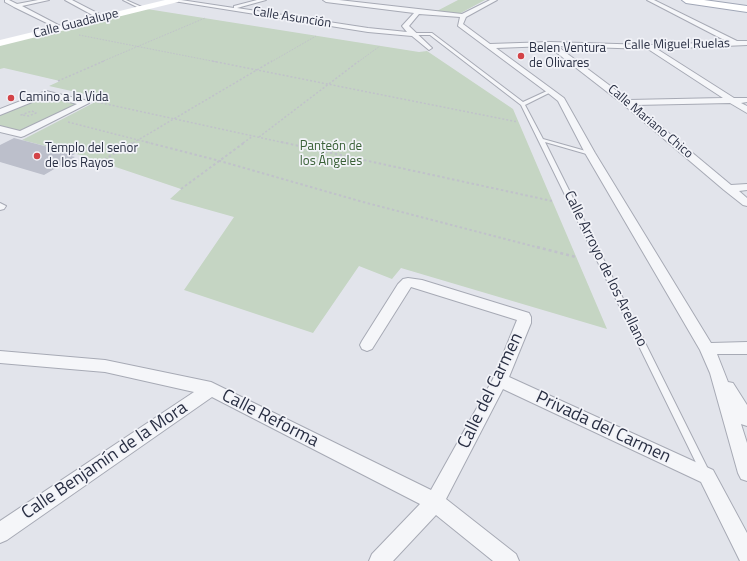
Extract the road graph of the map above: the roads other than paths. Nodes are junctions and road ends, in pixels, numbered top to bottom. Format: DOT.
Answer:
graph roads {
  1 [pos="46,0"];
  2 [pos="68,0"];
  3 [pos="124,0"];
  4 [pos="173,0"];
  5 [pos="263,0"];
  6 [pos="326,0"];
  7 [pos="494,0"];
  8 [pos="650,0"];
  9 [pos="686,0"];
  10 [pos="717,0"];
  11 [pos="6,1"];
  12 [pos="747,5"];
  13 [pos="16,6"];
  14 [pos="142,8"];
  15 [pos="230,9"];
  16 [pos="747,9"];
  17 [pos="418,12"];
  18 [pos="464,16"];
  19 [pos="94,18"];
  20 [pos="61,28"];
  21 [pos="413,34"];
  22 [pos="0,42"];
  23 [pos="747,43"];
  24 [pos="550,44"];
  25 [pos="736,44"];
  26 [pos="488,46"];
  27 [pos="650,47"];
  28 [pos="429,48"];
  29 [pos="747,50"];
  30 [pos="551,91"];
  31 [pos="732,100"];
  32 [pos="747,100"];
  33 [pos="627,103"];
  34 [pos="523,104"];
  35 [pos="747,110"];
  36 [pos="0,111"];
  37 [pos="0,128"];
  38 [pos="541,140"];
  39 [pos="590,153"];
  40 [pos="747,187"];
  41 [pos="728,188"];
  42 [pos="747,203"];
  43 [pos="367,345"];
  44 [pos="747,348"];
  45 [pos="707,349"];
  46 [pos="0,357"];
  47 [pos="718,372"];
  48 [pos="500,380"];
  49 [pos="211,390"];
  50 [pos="747,419"];
  51 [pos="747,473"];
  52 [pos="707,476"];
  53 [pos="435,502"];
  54 [pos="0,533"];
  55 [pos="747,554"];
  56 [pos="379,561"];
  57 [pos="509,561"];
  1 -- 13 [label="street"];
  2 -- 19 [label="street"];
  3 -- 14 [label="lane"];
  4 -- 14 [label="street, Calle Guadalupe"];
  4 -- 15 [label="street, Calle Asunción"];
  5 -- 15 [label="street"];
  6 -- 17 [label="street"];
  7 -- 18 [label="street"];
  8 -- 25 [label="street"];
  9 -- 16 [label="main road"];
  10 -- 12 [label="main road"];
  11 -- 13 [label="street"];
  13 -- 20 [label="street"];
  14 -- 19 [label="street, Calle Guadalupe"];
  15 -- 21 [label="street, Calle Asunción"];
  17 -- 18 [label="street"];
  17 -- 21 [label="street"];
  18 -- 26 [label="street"];
  19 -- 20 [label="street, Calle Guadalupe"];
  20 -- 22 [label="street, Calle Guadalupe"];
  21 -- 28 [label="street"];
  21 -- 34 [label="lane, Calle Arroyo de los Arellano"];
  23 -- 25 [label="street, Calle Miguel Ruelas"];
  24 -- 26 [label="street, Calle Miguel Ruelas"];
  24 -- 27 [label="street, Calle Miguel Ruelas"];
  24 -- 33 [label="street, Calle Mariano Chico"];
  25 -- 27 [label="street, Calle Miguel Ruelas"];
  25 -- 29 [label="street"];
  26 -- 30 [label="street"];
  27 -- 31 [label="street"];
  30 -- 34 [label="lane"];
  30 -- 39 [label="street"];
  31 -- 32 [label="street"];
  31 -- 33 [label="street"];
  31 -- 35 [label="street"];
  33 -- 41 [label="street, Calle Mariano Chico"];
  34 -- 38 [label="lane, Calle Arroyo de los Arellano"];
  36 -- 37 [label="street"];
  38 -- 39 [label="lane"];
  38 -- 52 [label="lane, Calle Arroyo de los Arellano"];
  39 -- 45 [label="street"];
  40 -- 41 [label="street"];
  41 -- 42 [label="street, Calle Mariano Chico"];
  43 -- 48 [label="street, Calle del Carmen"];
  44 -- 45 [label="street"];
  45 -- 47 [label="street"];
  46 -- 49 [label="street, Calle Reforma"];
  47 -- 50 [label="street"];
  47 -- 51 [label="street"];
  48 -- 52 [label="street, Privada del Carmen"];
  48 -- 53 [label="street, Calle del Carmen"];
  49 -- 53 [label="street, Calle Reforma"];
  49 -- 54 [label="street, Calle Benjamín de la Mora"];
  52 -- 55 [label="street, Calle Arroyo de los Arellano"];
  53 -- 56 [label="street, Calle del Carmen"];
  53 -- 57 [label="street, Calle Reforma"];
}
